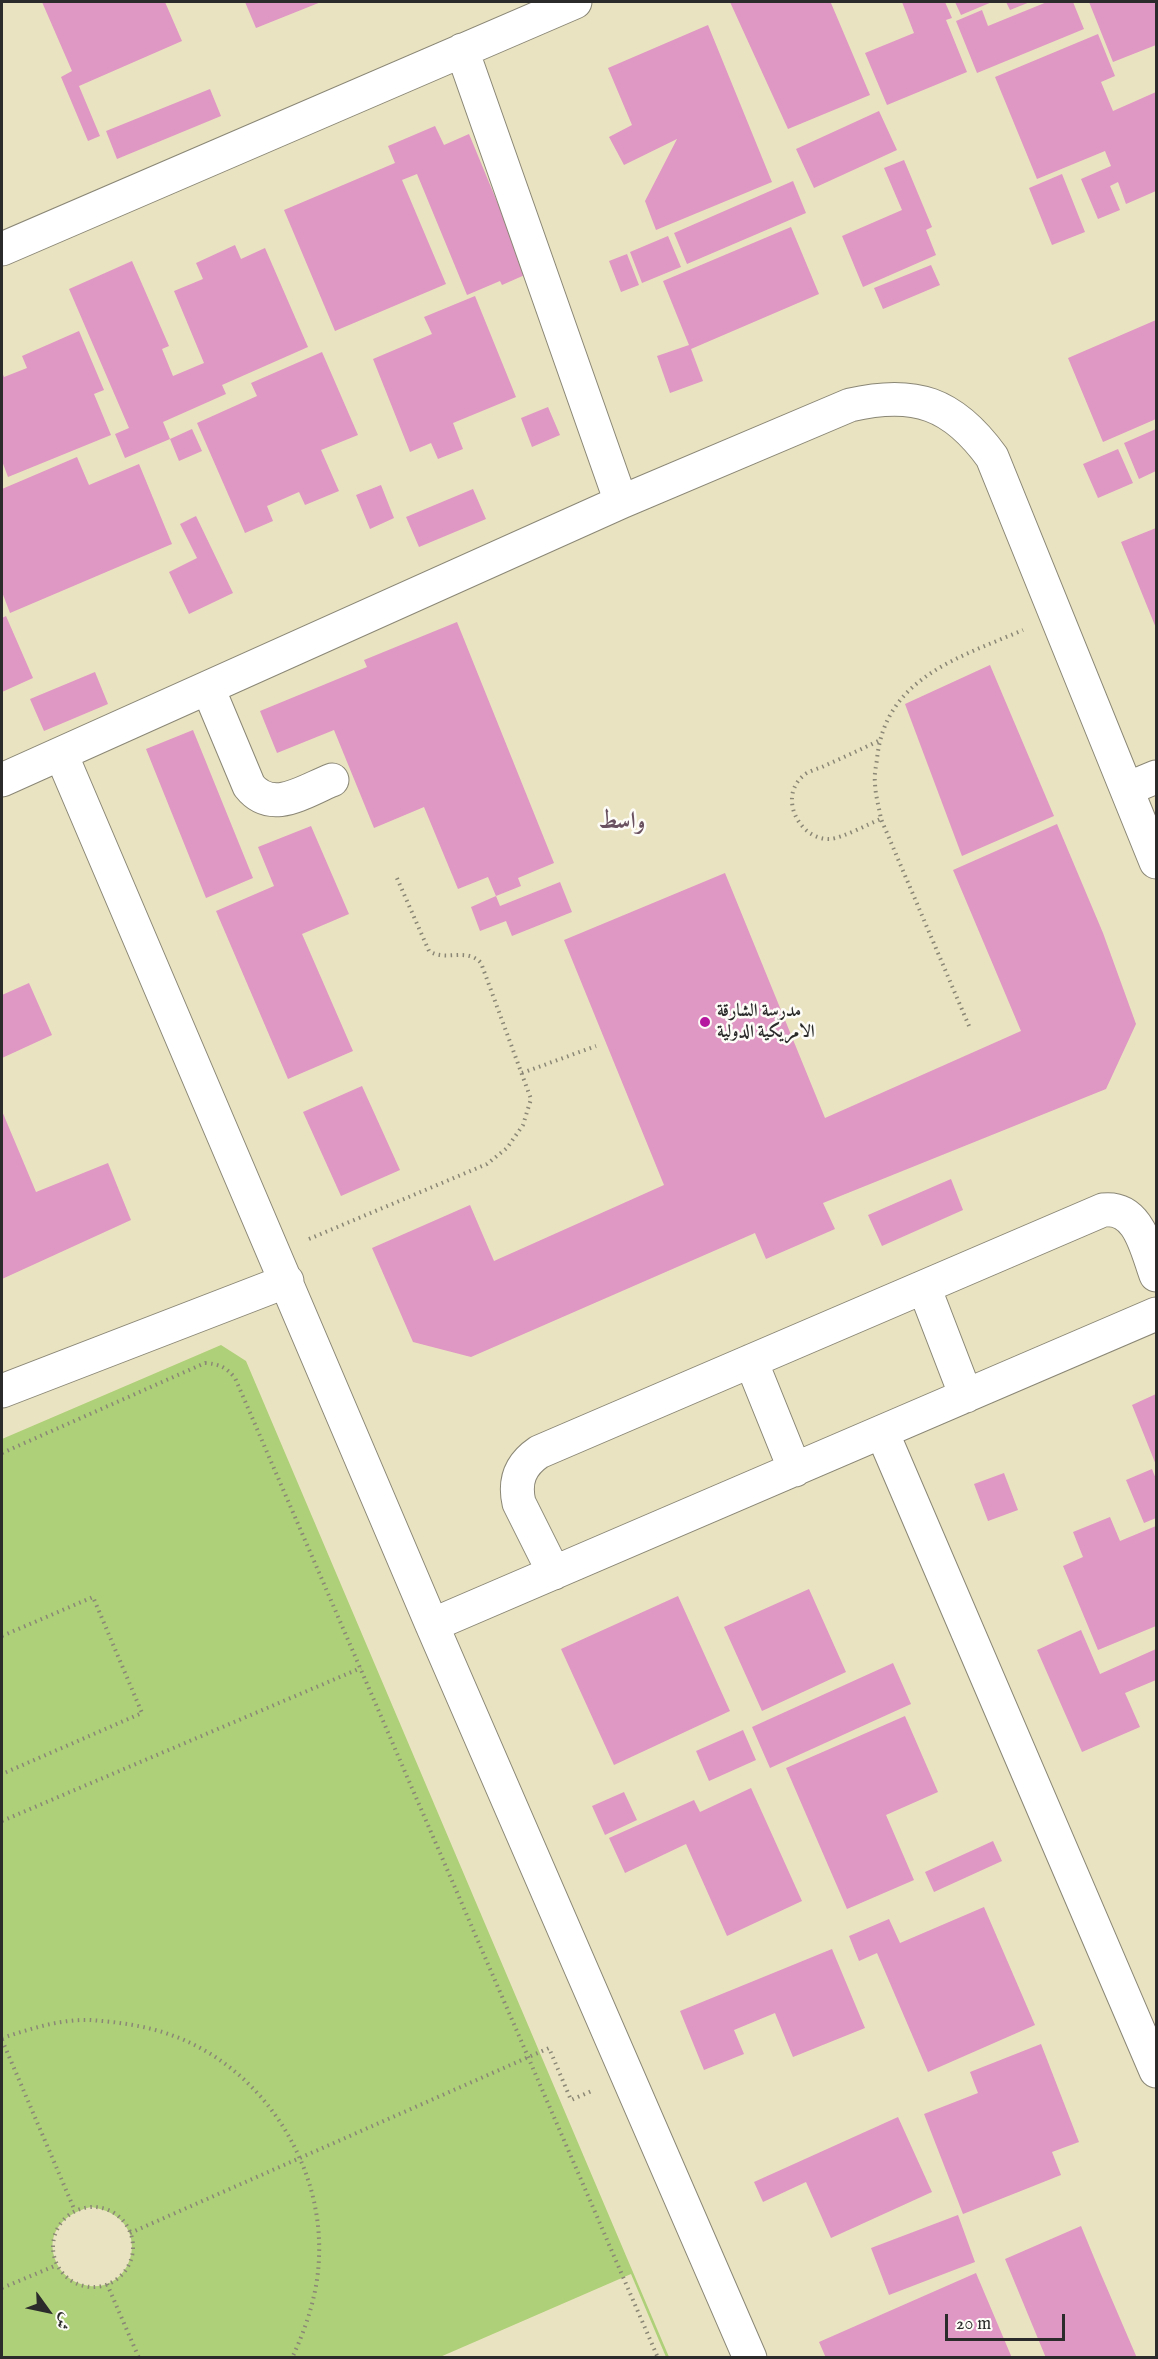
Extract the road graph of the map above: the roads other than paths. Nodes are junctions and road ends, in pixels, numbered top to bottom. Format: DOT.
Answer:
graph roads {
  1 [pos="575,2"];
  2 [pos="462,50"];
  3 [pos="2,249"];
  4 [pos="621,502"];
  5 [pos="208,688"];
  6 [pos="61,754"];
  7 [pos="1156,777"];
  8 [pos="2,780"];
  9 [pos="332,780"];
  10 [pos="1127,789"];
  11 [pos="1156,862"];
  12 [pos="281,1267"];
  13 [pos="1156,1275"];
  14 [pos="924,1287"];
  15 [pos="1156,1314"];
  16 [pos="751,1361"];
  17 [pos="2,1391"];
  18 [pos="966,1396"];
  19 [pos="882,1432"];
  20 [pos="795,1470"];
  21 [pos="554,1573"];
  22 [pos="432,1625"];
  23 [pos="1156,2071"];
  24 [pos="750,2358"];
  1 -- 2 [label="street"];
  2 -- 3 [label="street"];
  2 -- 4 [label="street"];
  4 -- 5 [label="street"];
  4 -- 10 [label="street"];
  5 -- 6 [label="street"];
  5 -- 9 [label="street"];
  6 -- 8 [label="street"];
  6 -- 12 [label="street"];
  7 -- 10 [label="street"];
  10 -- 11 [label="street"];
  12 -- 17 [label="street"];
  12 -- 22 [label="street"];
  13 -- 14 [label="street"];
  14 -- 16 [label="street"];
  14 -- 18 [label="street"];
  15 -- 18 [label="street"];
  16 -- 20 [label="street"];
  16 -- 21 [label="street"];
  18 -- 19 [label="street"];
  19 -- 20 [label="street"];
  19 -- 23 [label="street"];
  20 -- 21 [label="street"];
  21 -- 22 [label="street"];
  22 -- 24 [label="street"];
}
